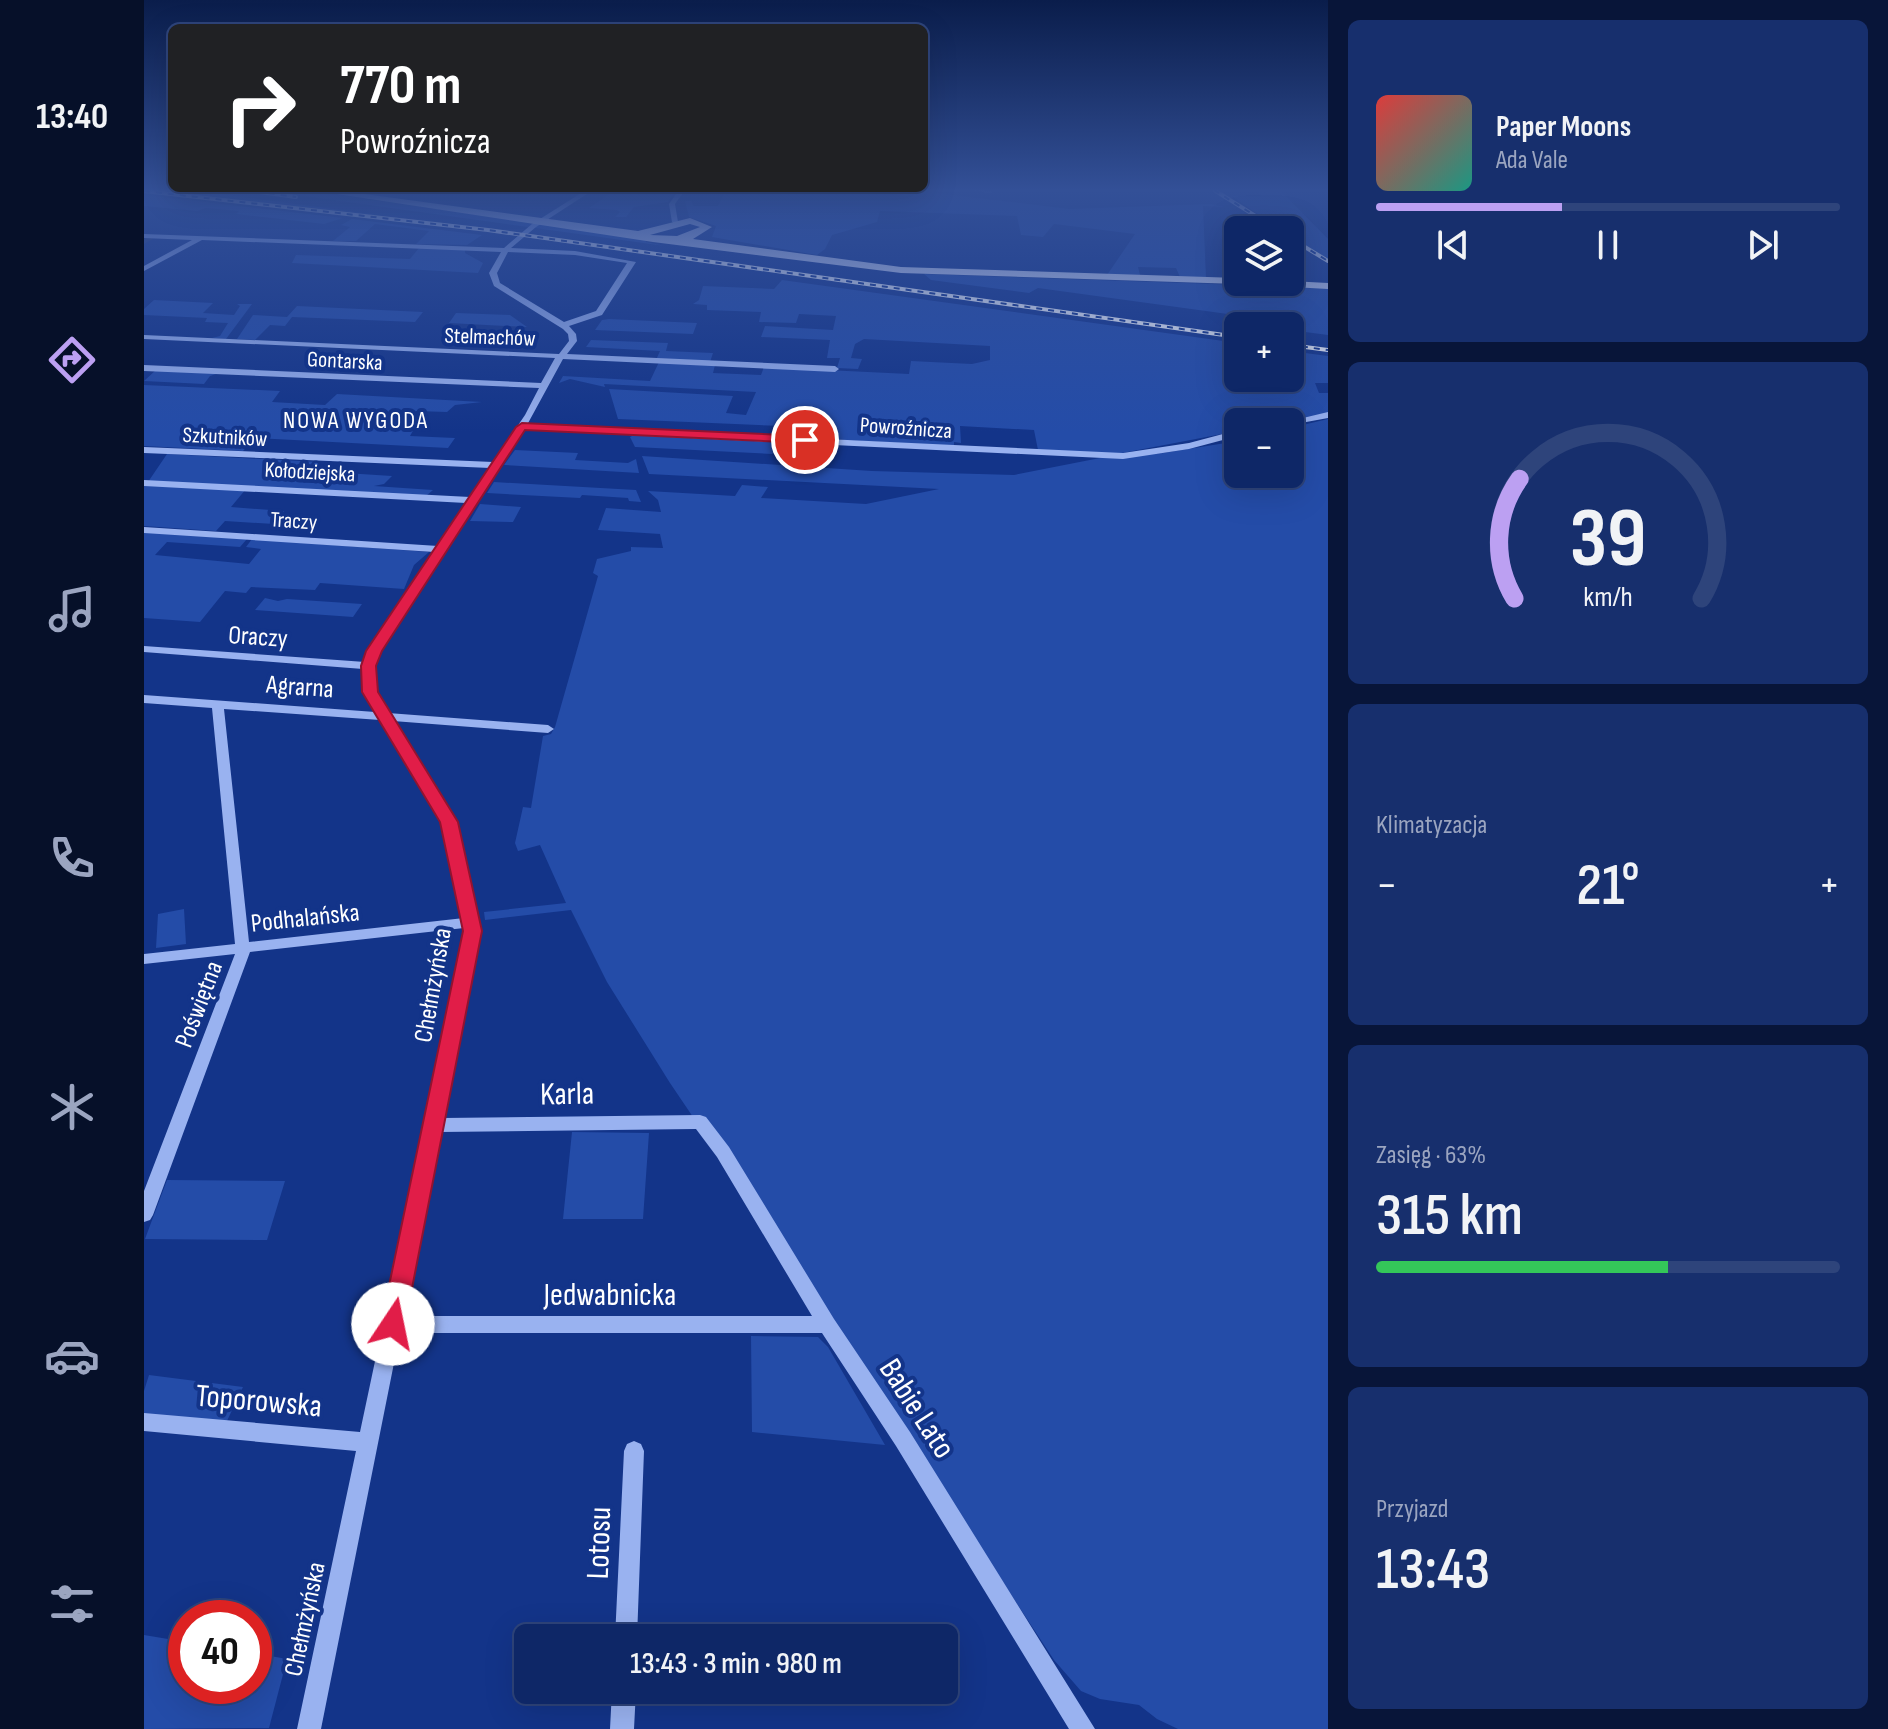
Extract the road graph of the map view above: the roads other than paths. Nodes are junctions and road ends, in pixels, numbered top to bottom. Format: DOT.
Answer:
graph roads {
  1 [pos="494,271"];
  2 [pos="625,271"];
  3 [pos="922,271"];
  4 [pos="1224,281"];
  5 [pos="1304,285"];
  6 [pos="1328,286"];
  7 [pos="564,325"];
  8 [pos="144,337"];
  9 [pos="560,357"];
  10 [pos="144,368"];
  11 [pos="835,369"];
  12 [pos="544,386"];
  13 [pos="1328,415"];
  14 [pos="1304,419"];
  15 [pos="522,427"];
  16 [pos="1224,437"];
  17 [pos="144,450"];
  18 [pos="497,465"];
  19 [pos="144,483"];
  20 [pos="473,500"];
  21 [pos="144,530"];
  22 [pos="441,549"];
  23 [pos="144,649"];
  24 [pos="368,666"];
  25 [pos="144,699"];
  26 [pos="219,705"];
  27 [pos="383,716"];
  28 [pos="548,729"];
  29 [pos="472,922"];
  30 [pos="243,948"];
  31 [pos="144,959"];
  32 [pos="700,1122"];
  33 [pos="434,1125"];
  34 [pos="144,1215"];
  35 [pos="393,1324"];
  36 [pos="827,1325"];
  37 [pos="144,1422"];
  38 [pos="369,1443"];
  39 [pos="634,1451"];
  40 [pos="627,1624"];
  41 [pos="623,1704"];
  42 [pos="309,1729"];
  43 [pos="622,1729"];
  44 [pos="1083,1729"];
  1 -- 7 [label="street"];
  2 -- 7 [label="street"];
  3 -- 4 [label="main road"];
  5 -- 6 [label="main road"];
  7 -- 9 [label="street"];
  8 -- 9 [label="street, Stelmachów"];
  9 -- 11 [label="street, Stelmachów"];
  9 -- 12 [label="street"];
  10 -- 12 [label="street, Gontarska"];
  12 -- 15 [label="street"];
  13 -- 14 [label="street"];
  15 -- 16 [label="street, Powroźnicza"];
  15 -- 18 [label="street"];
  17 -- 18 [label="street, Szkutników"];
  18 -- 20 [label="street"];
  19 -- 20 [label="street, Kołodziejska"];
  20 -- 22 [label="street"];
  21 -- 22 [label="street, Traczy"];
  22 -- 24 [label="street"];
  23 -- 24 [label="street, Oraczy"];
  24 -- 27 [label="street, Chełmżyńska"];
  25 -- 26 [label="street, Agrarna"];
  26 -- 27 [label="street, Agrarna"];
  26 -- 30 [label="street, Poświętna"];
  27 -- 28 [label="street, Agrarna"];
  27 -- 29 [label="street, Chełmżyńska"];
  29 -- 30 [label="street, Podhalańska"];
  29 -- 33 [label="street, Chełmżyńska"];
  30 -- 31 [label="street, Podhalańska"];
  30 -- 34 [label="street, Poświętna"];
  32 -- 33 [label="street, Karla"];
  32 -- 36 [label="street, Babie Lato"];
  33 -- 35 [label="street, Chełmżyńska"];
  35 -- 36 [label="street, Jedwabnicka"];
  35 -- 38 [label="street, Chełmżyńska"];
  36 -- 44 [label="street, Babie Lato"];
  37 -- 38 [label="street, Toporowska"];
  38 -- 42 [label="street, Chełmżyńska"];
  39 -- 40 [label="street, Lotosu"];
  41 -- 43 [label="street"];
}
